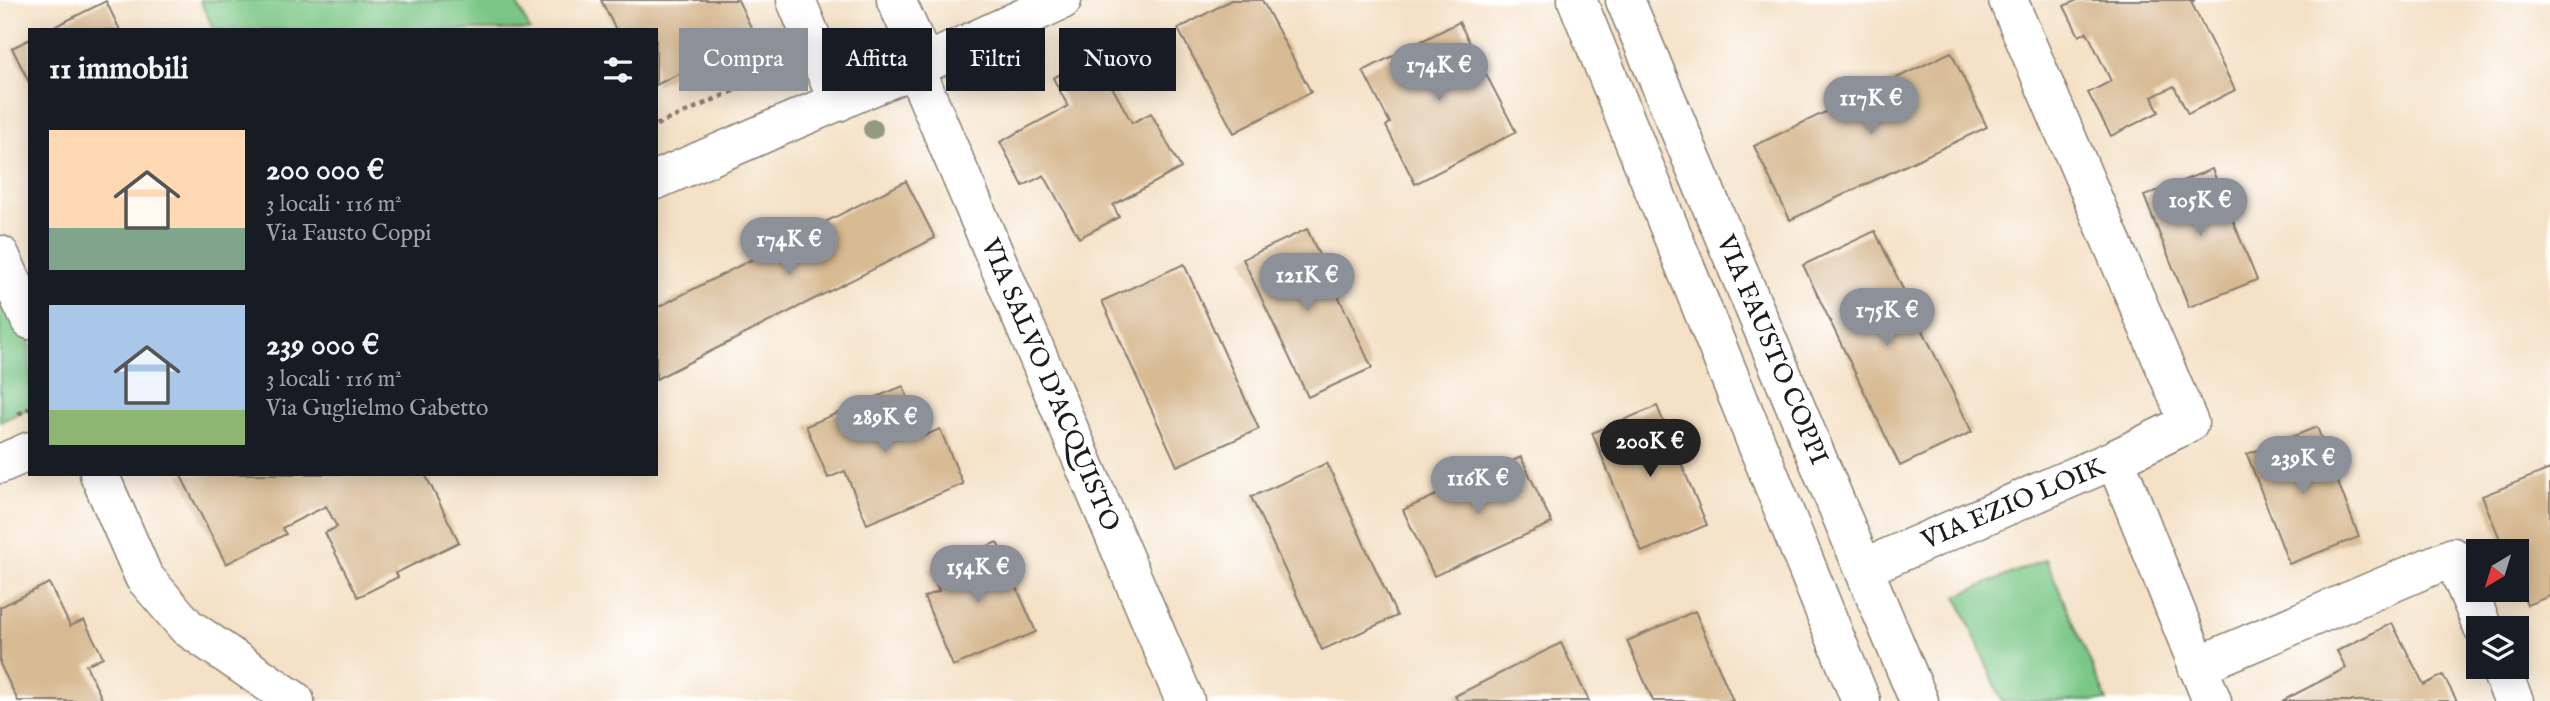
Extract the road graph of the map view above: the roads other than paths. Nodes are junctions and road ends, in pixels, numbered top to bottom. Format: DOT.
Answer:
graph roads {
  1 [pos="796,0"];
  2 [pos="897,0"];
  3 [pos="1062,0"];
  4 [pos="1577,0"];
  5 [pos="1625,0"];
  6 [pos="2008,0"];
  7 [pos="907,28"];
  8 [pos="932,60"];
  9 [pos="863,91"];
  10 [pos="930,91"];
  11 [pos="838,102"];
  12 [pos="658,179"];
  13 [pos="0,255"];
  14 [pos="28,316"];
  15 [pos="28,451"];
  16 [pos="2115,459"];
  17 [pos="0,464"];
  18 [pos="100,476"];
  19 [pos="1864,568"];
  20 [pos="2478,616"];
  21 [pos="2197,666"];
  22 [pos="2504,679"];
  23 [pos="295,701"];
  24 [pos="1185,701"];
  25 [pos="1861,701"];
  26 [pos="1919,701"];
  27 [pos="2212,701"];
  28 [pos="2514,701"];
  1 -- 11 [label="street"];
  2 -- 7 [label="street, VIA SALVO D'ACQUISTO"];
  3 -- 8 [label="street"];
  4 -- 25 [label="street, VIA FAUSTO COPPI"];
  5 -- 19 [label="street, VIA FAUSTO COPPI"];
  6 -- 16 [label="street"];
  9 -- 11 [label="street"];
  10 -- 24 [label="street, VIA SALVO D'ACQUISTO"];
  11 -- 12 [label="street"];
  13 -- 14 [label="street"];
  15 -- 17 [label="street"];
  16 -- 19 [label="street, VIA EZIO LOIK"];
  16 -- 21 [label="street, VIA EZIO LOIK"];
  18 -- 23 [label="street"];
  19 -- 26 [label="street, VIA FAUSTO COPPI"];
  20 -- 21 [label="street"];
  21 -- 27 [label="street, VIA EZIO LOIK"];
  22 -- 28 [label="street"];
}
